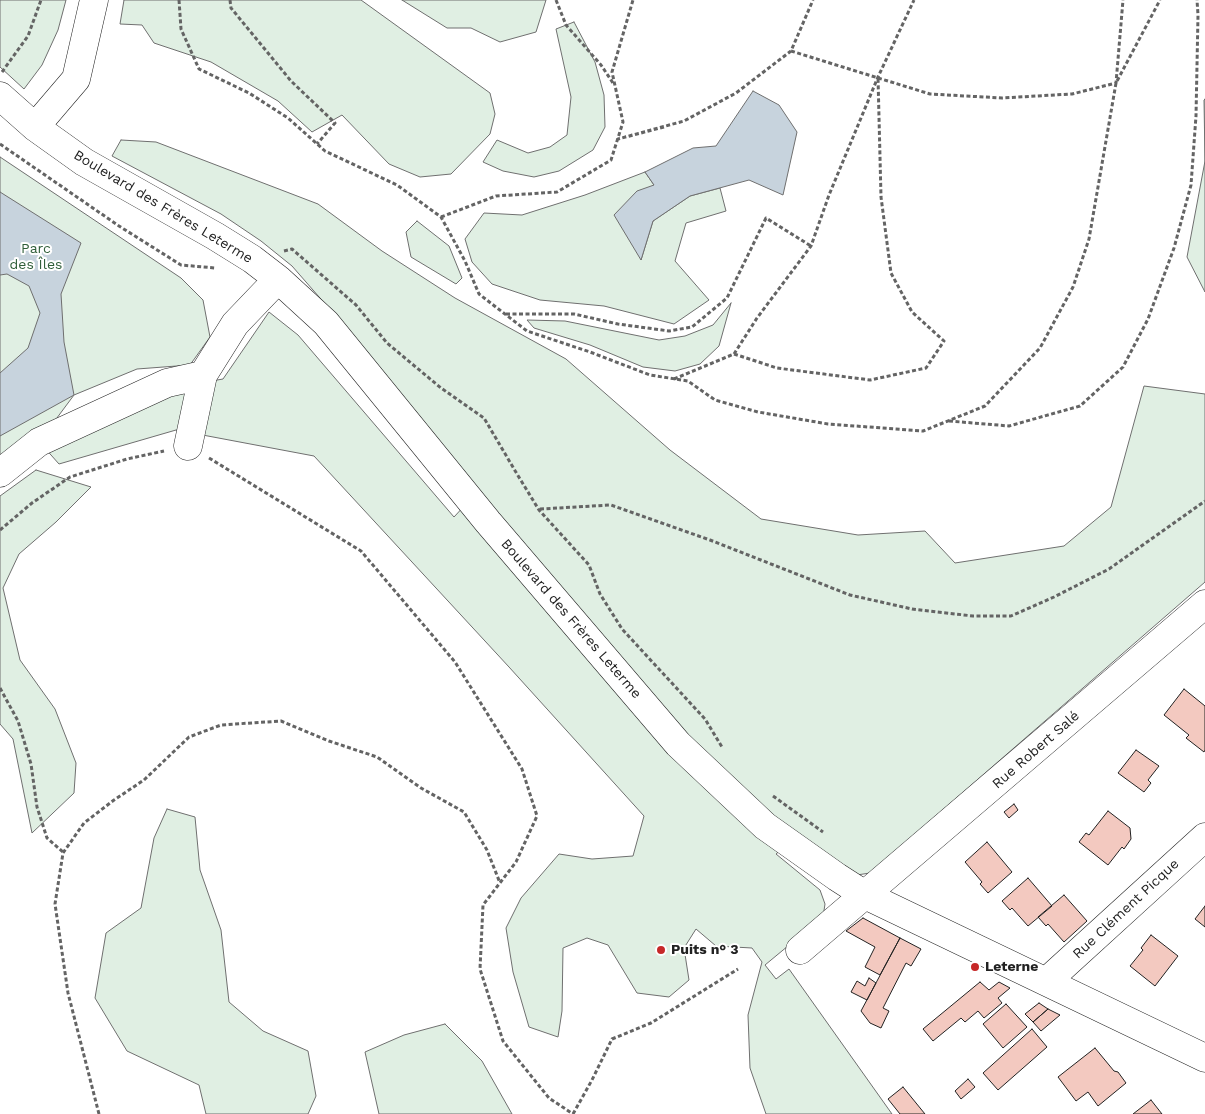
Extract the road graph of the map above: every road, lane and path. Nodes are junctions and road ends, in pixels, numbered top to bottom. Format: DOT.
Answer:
graph roads {
  1 [pos="41,0"];
  2 [pos="94,0"];
  3 [pos="179,0"];
  4 [pos="230,0"];
  5 [pos="556,0"];
  6 [pos="633,0"];
  7 [pos="813,0"];
  8 [pos="914,0"];
  9 [pos="1123,0"];
  10 [pos="1160,0"];
  11 [pos="1197,0"];
  12 [pos="791,51"];
  13 [pos="0,74"];
  14 [pos="878,77"];
  15 [pos="1116,83"];
  16 [pos="616,87"];
  17 [pos="0,96"];
  18 [pos="35,127"];
  19 [pos="664,127"];
  20 [pos="618,139"];
  21 [pos="317,144"];
  22 [pos="440,217"];
  23 [pos="811,246"];
  24 [pos="278,279"];
  25 [pos="506,314"];
  26 [pos="734,354"];
  27 [pos="203,375"];
  28 [pos="673,379"];
  29 [pos="948,421"];
  30 [pos="188,446"];
  31 [pos="0,473"];
  32 [pos="1205,501"];
  33 [pos="0,530"];
  34 [pos="1205,604"];
  35 [pos="0,688"];
  36 [pos="723,750"];
  37 [pos="768,792"];
  38 [pos="827,836"];
  39 [pos="1205,837"];
  40 [pos="63,853"];
  41 [pos="500,883"];
  42 [pos="866,896"];
  43 [pos="800,950"];
  44 [pos="738,969"];
  45 [pos="1047,981"];
  46 [pos="1205,1058"];
  47 [pos="99,1114"];
  48 [pos="573,1114"];
  1 -- 13 [label="path"];
  2 -- 18 [label="street"];
  3 -- 21 [label="path"];
  4 -- 21 [label="path"];
  5 -- 16 [label="path"];
  6 -- 16 [label="path"];
  7 -- 12 [label="path"];
  8 -- 14 [label="path"];
  9 -- 15 [label="path"];
  10 -- 15 [label="path"];
  11 -- 29 [label="path"];
  12 -- 14 [label="path"];
  12 -- 20 [label="path"];
  14 -- 15 [label="path"];
  14 -- 23 [label="path"];
  14 -- 26 [label="path"];
  15 -- 29 [label="path"];
  16 -- 20 [label="path"];
  17 -- 18 [label="street, Boulevard des Frères Leterme"];
  18 -- 24 [label="street, Boulevard des Frères Leterme"];
  19 -- 20 [label="path"];
  20 -- 22 [label="path"];
  21 -- 22 [label="path"];
  22 -- 25 [label="path"];
  23 -- 25 [label="path"];
  23 -- 26 [label="path"];
  24 -- 27 [label="street"];
  24 -- 42 [label="street, Boulevard des Frères Leterme"];
  25 -- 28 [label="path"];
  26 -- 28 [label="path"];
  27 -- 30 [label="street"];
  27 -- 31 [label="street"];
  28 -- 29 [label="path"];
  30 -- 33 [label="path"];
  30 -- 41 [label="path"];
  32 -- 36 [label="path"];
  34 -- 42 [label="street, Rue Robert Salé"];
  35 -- 40 [label="path"];
  37 -- 38 [label="path"];
  39 -- 45 [label="street, Rue Clément Picque"];
  40 -- 41 [label="path"];
  40 -- 47 [label="path"];
  41 -- 48 [label="path"];
  42 -- 43 [label="street, Rue Robert Salé"];
  42 -- 45 [label="street, Boulevard des Frères Leterme"];
  44 -- 48 [label="path"];
  45 -- 46 [label="street, Boulevard des Frères Leterme"];
}
